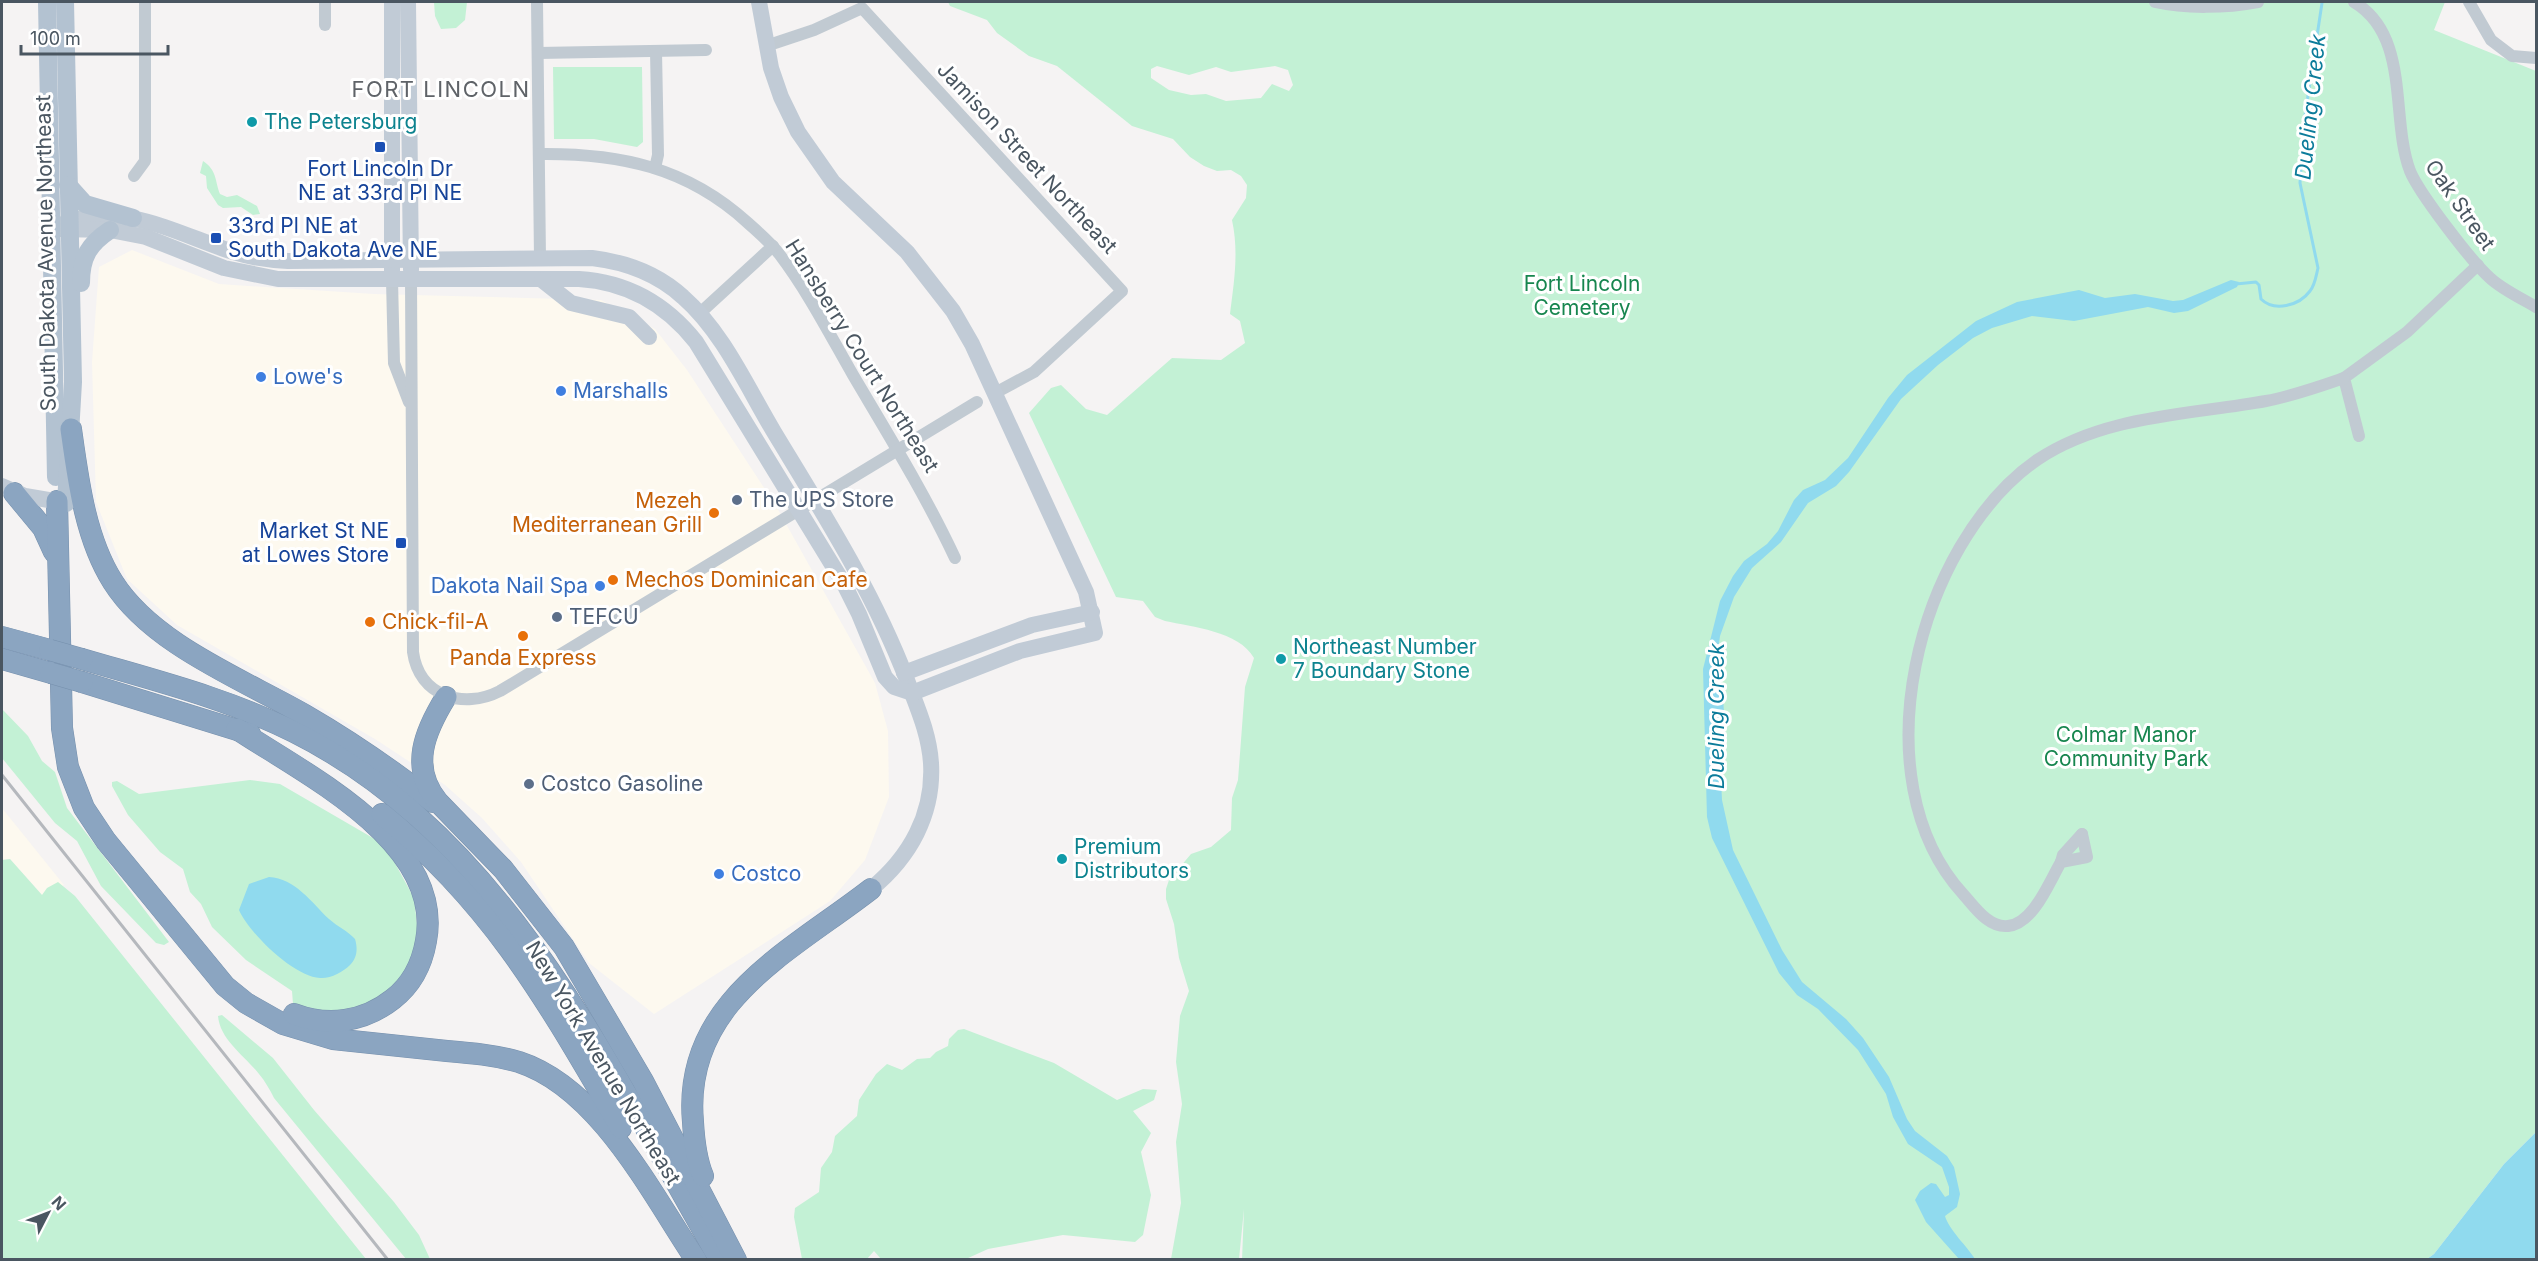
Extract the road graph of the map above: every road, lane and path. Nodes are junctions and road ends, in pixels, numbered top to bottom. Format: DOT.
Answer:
graph roads {
  1 [pos="47,2"];
  2 [pos="64,2"];
  3 [pos="145,2"];
  4 [pos="325,2"];
  5 [pos="392,2"];
  6 [pos="408,2"];
  7 [pos="537,2"];
  8 [pos="759,2"];
  9 [pos="2155,2"];
  10 [pos="2258,2"];
  11 [pos="2354,2"];
  12 [pos="2469,2"];
  13 [pos="325,25"];
  14 [pos="766,46"];
  15 [pos="706,50"];
  16 [pos="656,51"];
  17 [pos="538,53"];
  18 [pos="2536,58"];
  19 [pos="401,116"];
  20 [pos="539,154"];
  21 [pos="655,168"];
  22 [pos="134,176"];
  23 [pos="68,185"];
  24 [pos="133,218"];
  25 [pos="63,227"];
  26 [pos="110,230"];
  27 [pos="773,246"];
  28 [pos="540,258"];
  29 [pos="392,260"];
  30 [pos="411,260"];
  31 [pos="2478,265"];
  32 [pos="392,280"];
  33 [pos="411,280"];
  34 [pos="542,280"];
  35 [pos="2536,307"];
  36 [pos="700,313"];
  37 [pos="649,337"];
  38 [pos="2344,378"];
  39 [pos="73,382"];
  40 [pos="995,393"];
  41 [pos="977,402"];
  42 [pos="410,403"];
  43 [pos="71,429"];
  44 [pos="2359,436"];
  45 [pos="898,450"];
  46 [pos="8,490"];
  47 [pos="815,500"];
  48 [pos="62,502"];
  49 [pos="797,511"];
  50 [pos="98,550"];
  51 [pos="955,558"];
  52 [pos="58,562"];
  53 [pos="1092,612"];
  54 [pos="2,637"];
  55 [pos="2,659"];
  56 [pos="904,673"];
  57 [pos="912,693"];
  58 [pos="446,697"];
  59 [pos="237,729"];
  60 [pos="450,815"];
  61 [pos="2061,862"];
  62 [pos="871,889"];
  63 [pos="696,1260"];
  64 [pos="720,1260"];
  65 [pos="737,1260"];
  1 -- 25 [label="main road, South Dakota Avenue Northeast"];
  2 -- 23 [label="main road, South Dakota Avenue Northeast"];
  3 -- 22 [label="street"];
  4 -- 13 [label="street"];
  5 -- 19 [label="street"];
  6 -- 19 [label="street"];
  7 -- 17 [label="street"];
  8 -- 14 [label="street"];
  9 -- 10 [label="street"];
  11 -- 31 [label="street, Oak Street"];
  12 -- 18 [label="street"];
  14 -- 40 [label="street"];
  14 -- 40 [label="street, Jamison Street Northeast"];
  15 -- 16 [label="street"];
  16 -- 17 [label="street"];
  16 -- 21 [label="street"];
  17 -- 20 [label="street"];
  19 -- 29 [label="street"];
  19 -- 30 [label="street"];
  20 -- 21 [label="street, Hansberry Court Northeast"];
  20 -- 28 [label="street"];
  21 -- 27 [label="street, Hansberry Court Northeast"];
  23 -- 24 [label="main road"];
  23 -- 25 [label="main road, South Dakota Avenue Northeast"];
  24 -- 25 [label="street"];
  24 -- 29 [label="street"];
  25 -- 26 [label="street"];
  25 -- 39 [label="main road, South Dakota Avenue Northeast"];
  25 -- 48 [label="main road, South Dakota Avenue Northeast"];
  26 -- 32 [label="street"];
  26 -- 39 [label="main road"];
  27 -- 36 [label="street"];
  27 -- 45 [label="street, Hansberry Court Northeast"];
  28 -- 30 [label="street"];
  28 -- 36 [label="street"];
  29 -- 30 [label="street"];
  29 -- 32 [label="street"];
  30 -- 33 [label="street"];
  31 -- 35 [label="street, Oak Street"];
  31 -- 38 [label="street"];
  32 -- 33 [label="street"];
  32 -- 42 [label="street"];
  33 -- 34 [label="street"];
  33 -- 42 [label="street"];
  34 -- 37 [label="street"];
  34 -- 49 [label="street"];
  36 -- 47 [label="street"];
  38 -- 44 [label="street"];
  38 -- 61 [label="street"];
  39 -- 43 [label="main road, South Dakota Avenue Northeast"];
  40 -- 53 [label="street"];
  41 -- 45 [label="street"];
  42 -- 58 [label="street"];
  43 -- 48 [label="main road, South Dakota Avenue Northeast"];
  43 -- 50 [label="highway"];
  45 -- 47 [label="street"];
  45 -- 51 [label="street, Hansberry Court Northeast"];
  46 -- 48 [label="street"];
  46 -- 52 [label="highway"];
  47 -- 49 [label="street"];
  47 -- 56 [label="street"];
  48 -- 50 [label="highway"];
  48 -- 52 [label="highway"];
  48 -- 59 [label="highway"];
  49 -- 57 [label="street"];
  49 -- 58 [label="street"];
  50 -- 60 [label="highway"];
  52 -- 63 [label="highway"];
  53 -- 56 [label="street"];
  53 -- 57 [label="street"];
  54 -- 64 [label="highway, New York Avenue Northeast, bridge"];
  55 -- 59 [label="highway, New York Avenue Northeast, bridge"];
  56 -- 57 [label="street"];
  57 -- 62 [label="street"];
  58 -- 60 [label="highway"];
  59 -- 63 [label="highway, New York Avenue Northeast"];
  60 -- 65 [label="highway"];
  62 -- 65 [label="highway"];
}
